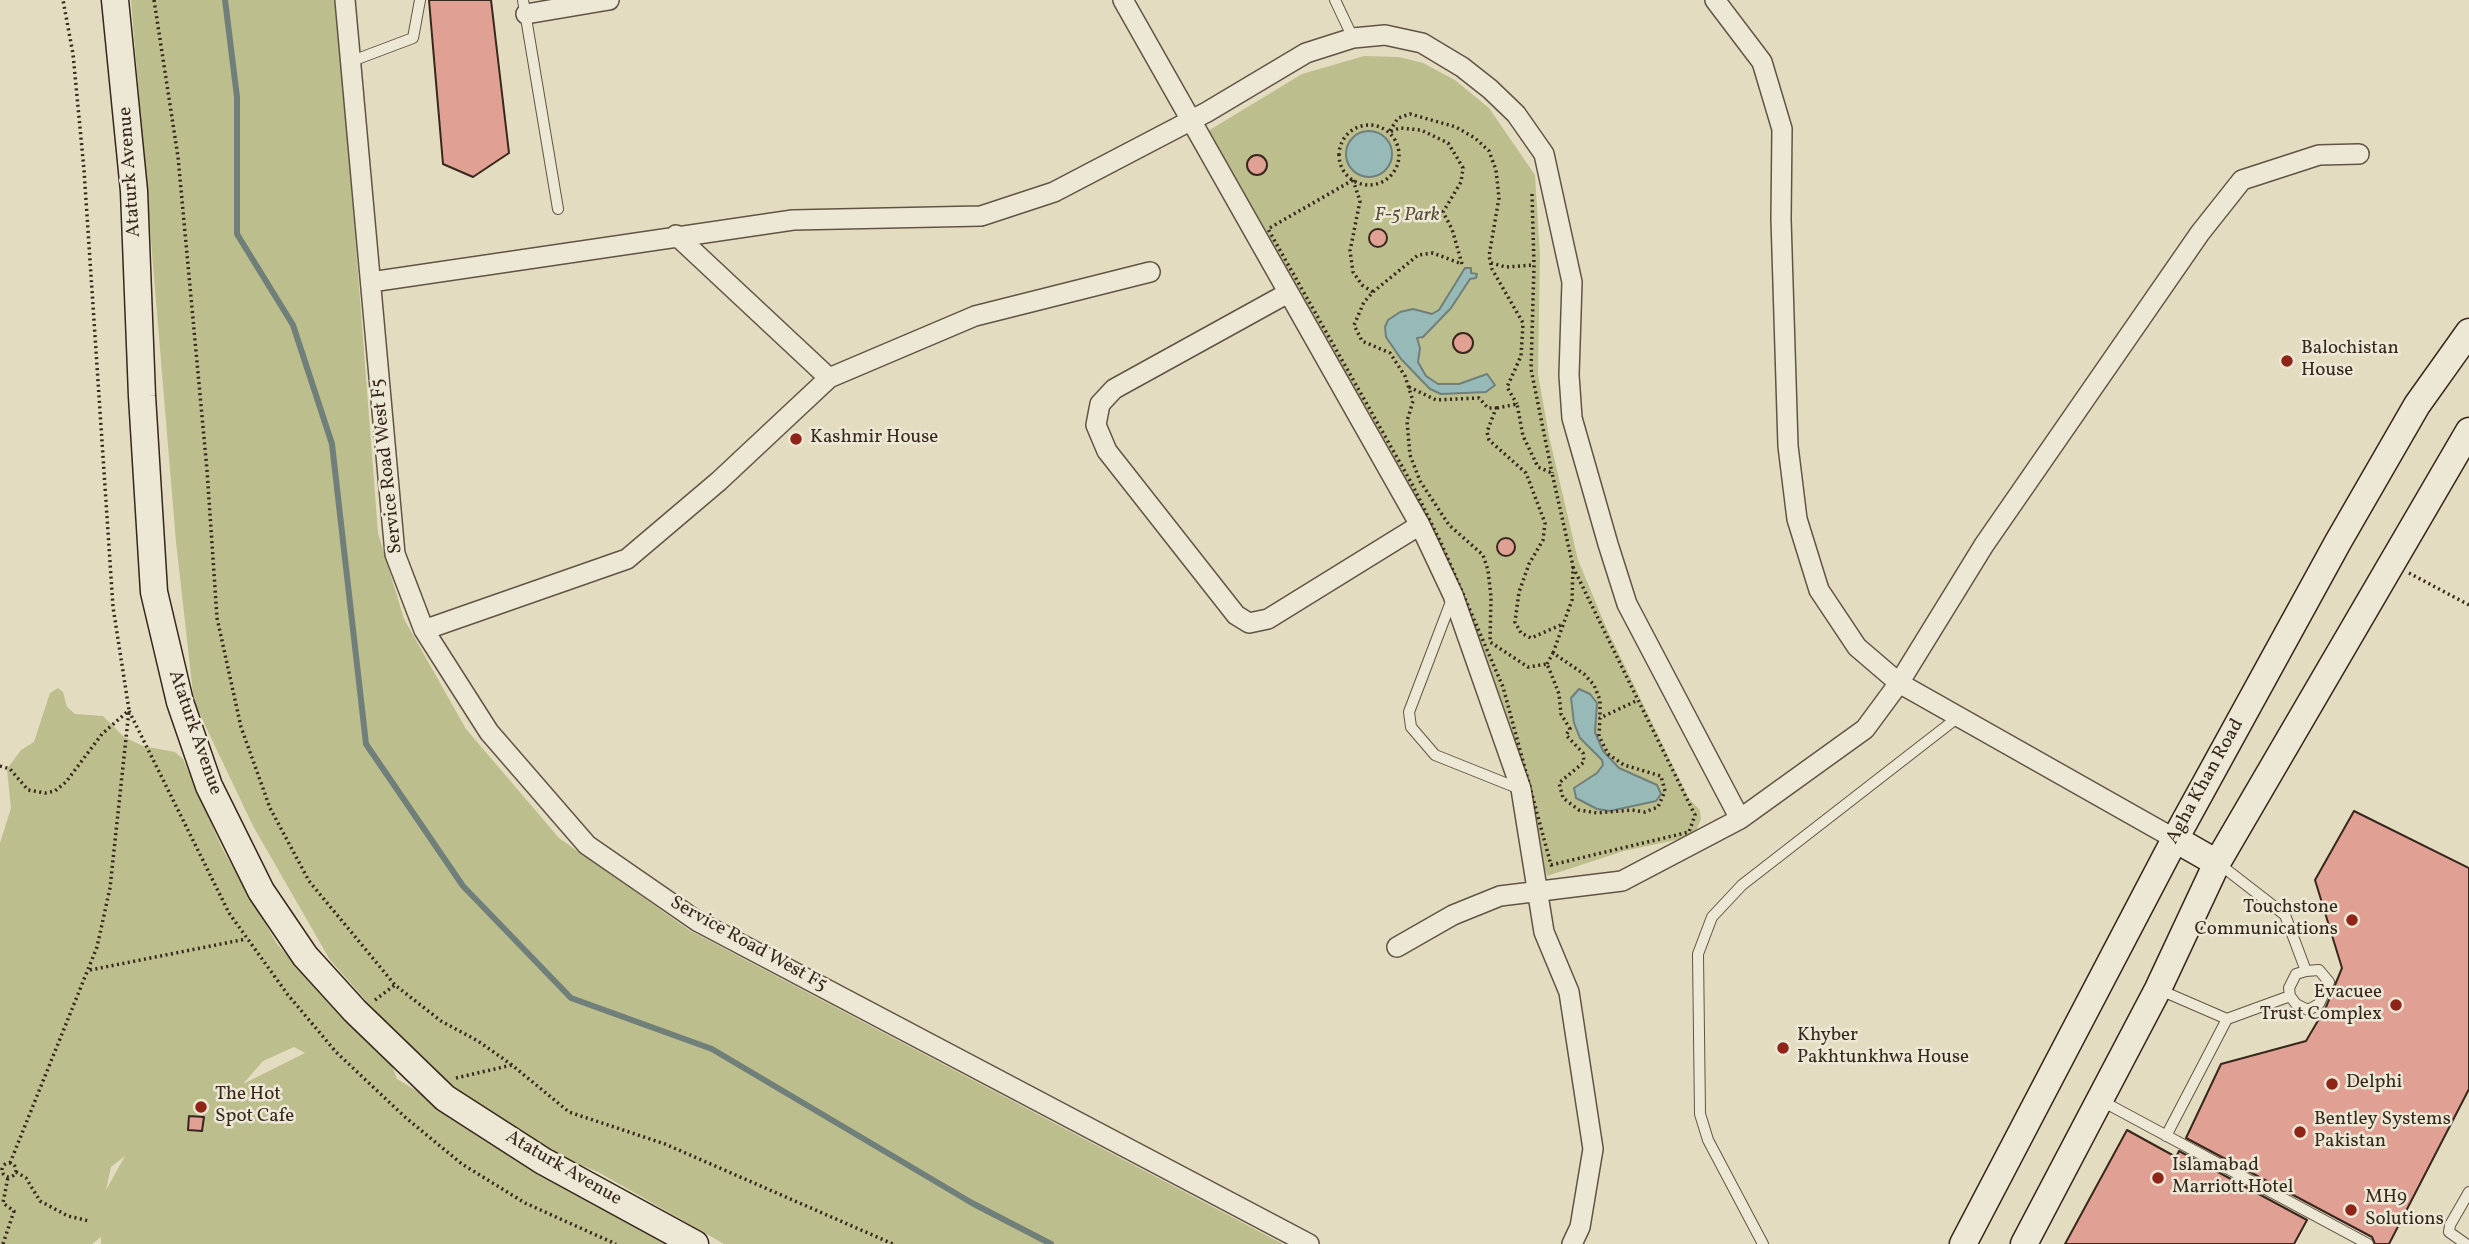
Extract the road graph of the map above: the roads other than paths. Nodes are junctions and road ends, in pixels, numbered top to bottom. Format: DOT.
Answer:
graph roads {
  1 [pos="115,0"];
  2 [pos="345,0"];
  3 [pos="419,0"];
  4 [pos="609,0"];
  5 [pos="1123,0"];
  6 [pos="1335,0"];
  7 [pos="1715,0"];
  8 [pos="525,7"];
  9 [pos="1353,38"];
  10 [pos="352,61"];
  11 [pos="1189,121"];
  12 [pos="2359,155"];
  13 [pos="558,209"];
  14 [pos="676,235"];
  15 [pos="1150,272"];
  16 [pos="371,282"];
  17 [pos="1289,293"];
  18 [pos="2469,332"];
  19 [pos="830,379"];
  20 [pos="2469,430"];
  21 [pos="1420,525"];
  22 [pos="1453,595"];
  23 [pos="424,630"];
  24 [pos="1899,683"];
  25 [pos="1957,718"];
  26 [pos="1521,789"];
  27 [pos="1741,819"];
  28 [pos="2175,839"];
  29 [pos="2217,863"];
  30 [pos="1538,893"];
  31 [pos="1398,947"];
  32 [pos="2306,971"];
  33 [pos="2158,989"];
  34 [pos="2290,996"];
  35 [pos="2227,1019"];
  36 [pos="2099,1100"];
  37 [pos="2166,1136"];
  38 [pos="2469,1192"];
  39 [pos="695,1244"];
  40 [pos="1309,1244"];
  41 [pos="1572,1244"];
  42 [pos="1763,1244"];
  43 [pos="1963,1244"];
  44 [pos="2024,1244"];
  45 [pos="2368,1244"];
  46 [pos="2466,1244"];
  1 -- 39 [label="street, Ataturk Avenue"];
  2 -- 10 [label="street, Service Road West F5"];
  3 -- 10 [label="lane"];
  4 -- 8 [label="street"];
  5 -- 11 [label="street"];
  6 -- 9 [label="lane"];
  7 -- 24 [label="street"];
  8 -- 13 [label="lane"];
  9 -- 11 [label="street"];
  9 -- 27 [label="street"];
  10 -- 16 [label="street, Service Road West F5"];
  11 -- 14 [label="street"];
  11 -- 17 [label="street"];
  12 -- 24 [label="street"];
  14 -- 16 [label="street"];
  14 -- 19 [label="street"];
  15 -- 19 [label="street"];
  16 -- 23 [label="street, Service Road West F5"];
  17 -- 21 [label="street"];
  17 -- 21 [label="street"];
  18 -- 28 [label="street, Agha Khan Road"];
  19 -- 23 [label="street"];
  20 -- 29 [label="street"];
  21 -- 22 [label="street"];
  22 -- 26 [label="street"];
  22 -- 26 [label="lane"];
  23 -- 40 [label="street, Service Road West F5"];
  24 -- 25 [label="street"];
  24 -- 27 [label="street"];
  25 -- 28 [label="street"];
  25 -- 42 [label="lane"];
  26 -- 30 [label="street"];
  27 -- 30 [label="street"];
  28 -- 29 [label="street"];
  28 -- 43 [label="street, Agha Khan Road"];
  29 -- 32 [label="lane"];
  29 -- 33 [label="street"];
  30 -- 31 [label="street"];
  30 -- 41 [label="street"];
  32 -- 34 [label="lane"];
  32 -- 34 [label="lane"];
  33 -- 35 [label="lane"];
  33 -- 36 [label="street"];
  34 -- 35 [label="lane"];
  35 -- 37 [label="lane"];
  36 -- 37 [label="lane"];
  36 -- 44 [label="street"];
  37 -- 45 [label="lane"];
  38 -- 46 [label="lane"];
}
